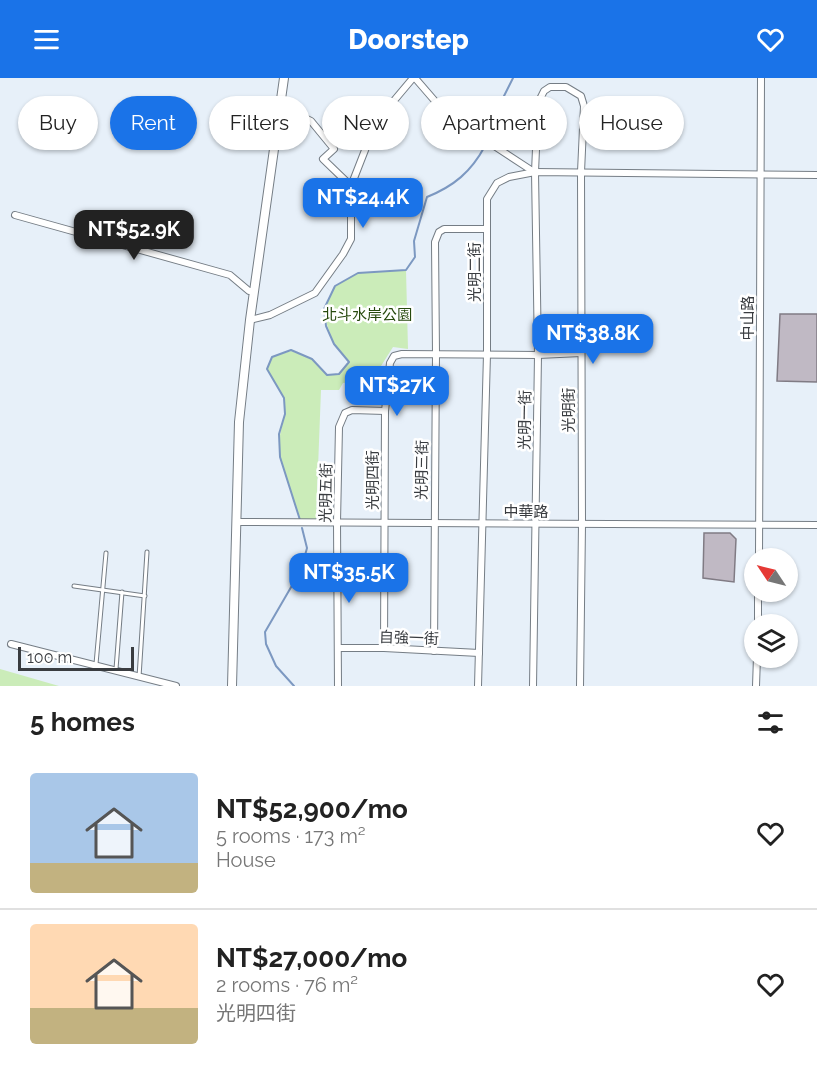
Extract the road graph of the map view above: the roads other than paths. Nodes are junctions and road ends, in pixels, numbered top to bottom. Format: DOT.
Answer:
graph roads {
  1 [pos="284,78"];
  2 [pos="414,78"];
  3 [pos="761,78"];
  4 [pos="550,87"];
  5 [pos="281,96"];
  6 [pos="310,122"];
  7 [pos="273,150"];
  8 [pos="535,172"];
  9 [pos="581,172"];
  10 [pos="760,175"];
  11 [pos="817,175"];
  12 [pos="351,186"];
  13 [pos="15,215"];
  14 [pos="486,229"];
  15 [pos="254,291"];
  16 [pos="250,320"];
  17 [pos="581,353"];
  18 [pos="436,354"];
  19 [pos="487,354"];
  20 [pos="538,355"];
  21 [pos="384,411"];
  22 [pos="236,522"];
  23 [pos="337,522"];
  24 [pos="385,522"];
  25 [pos="434,523"];
  26 [pos="482,524"];
  27 [pos="535,524"];
  28 [pos="582,524"];
  29 [pos="760,525"];
  30 [pos="817,525"];
  31 [pos="759,548"];
  32 [pos="147,552"];
  33 [pos="106,553"];
  34 [pos="74,586"];
  35 [pos="102,590"];
  36 [pos="122,592"];
  37 [pos="145,596"];
  38 [pos="11,644"];
  39 [pos="338,648"];
  40 [pos="384,648"];
  41 [pos="434,651"];
  42 [pos="479,653"];
  43 [pos="96,666"];
  44 [pos="757,668"];
  45 [pos="116,671"];
  46 [pos="139,677"];
  47 [pos="176,686"];
  48 [pos="232,686"];
  49 [pos="338,686"];
  50 [pos="478,686"];
  51 [pos="534,686"];
  52 [pos="580,686"];
  53 [pos="756,686"];
  1 -- 5 [label="main road"];
  2 -- 8 [label="street"];
  2 -- 12 [label="street"];
  3 -- 10 [label="street, 中山路"];
  4 -- 8 [label="street, 光明一街"];
  4 -- 9 [label="street, 光明街"];
  6 -- 12 [label="street"];
  7 -- 15 [label="main road"];
  8 -- 9 [label="street, 光明二街"];
  8 -- 14 [label="street, 光明二街"];
  8 -- 20 [label="street, 光明一街"];
  9 -- 10 [label="street, 光明二街"];
  9 -- 17 [label="street, 光明街"];
  10 -- 11 [label="street, 光明二街"];
  10 -- 29 [label="street, 中山路"];
  12 -- 16 [label="street"];
  13 -- 15 [label="street"];
  14 -- 18 [label="street, 光明三街"];
  14 -- 19 [label="street, 光明二街"];
  15 -- 16 [label="main road"];
  16 -- 22 [label="main road"];
  17 -- 20 [label="street, 光明四街"];
  17 -- 28 [label="street, 光明街"];
  18 -- 19 [label="street, 光明四街"];
  18 -- 21 [label="street, 光明四街"];
  18 -- 25 [label="street, 光明三街"];
  19 -- 20 [label="street, 光明四街"];
  19 -- 26 [label="street, 光明二街"];
  20 -- 27 [label="street, 光明一街"];
  21 -- 23 [label="street, 光明五街"];
  21 -- 24 [label="street, 光明四街"];
  22 -- 23 [label="street, 中華路"];
  22 -- 48 [label="main road"];
  23 -- 24 [label="street, 中華路"];
  23 -- 39 [label="street, 光明五街"];
  24 -- 25 [label="street, 中華路"];
  24 -- 40 [label="street, 光明四街"];
  25 -- 26 [label="street, 中華路"];
  25 -- 41 [label="street, 光明三街"];
  26 -- 27 [label="street, 中華路"];
  26 -- 42 [label="street, 光明二街"];
  27 -- 28 [label="street, 中華路"];
  27 -- 51 [label="street, 光明一街"];
  28 -- 29 [label="street, 中華路"];
  28 -- 52 [label="street, 光明街"];
  29 -- 30 [label="street, 中華路"];
  29 -- 31 [label="street, 中山路"];
  32 -- 37 [label="lane"];
  33 -- 35 [label="lane"];
  34 -- 35 [label="lane"];
  35 -- 36 [label="lane"];
  35 -- 43 [label="lane"];
  36 -- 37 [label="lane"];
  36 -- 45 [label="lane"];
  37 -- 46 [label="lane"];
  38 -- 43 [label="street"];
  39 -- 40 [label="street, 自強一街"];
  39 -- 49 [label="street, 光明五街"];
  40 -- 41 [label="street, 自強一街"];
  41 -- 42 [label="street, 自強一街"];
  42 -- 50 [label="street, 光明二街"];
  43 -- 45 [label="street"];
  44 -- 53 [label="street"];
  45 -- 46 [label="street"];
  46 -- 47 [label="street"];
}
